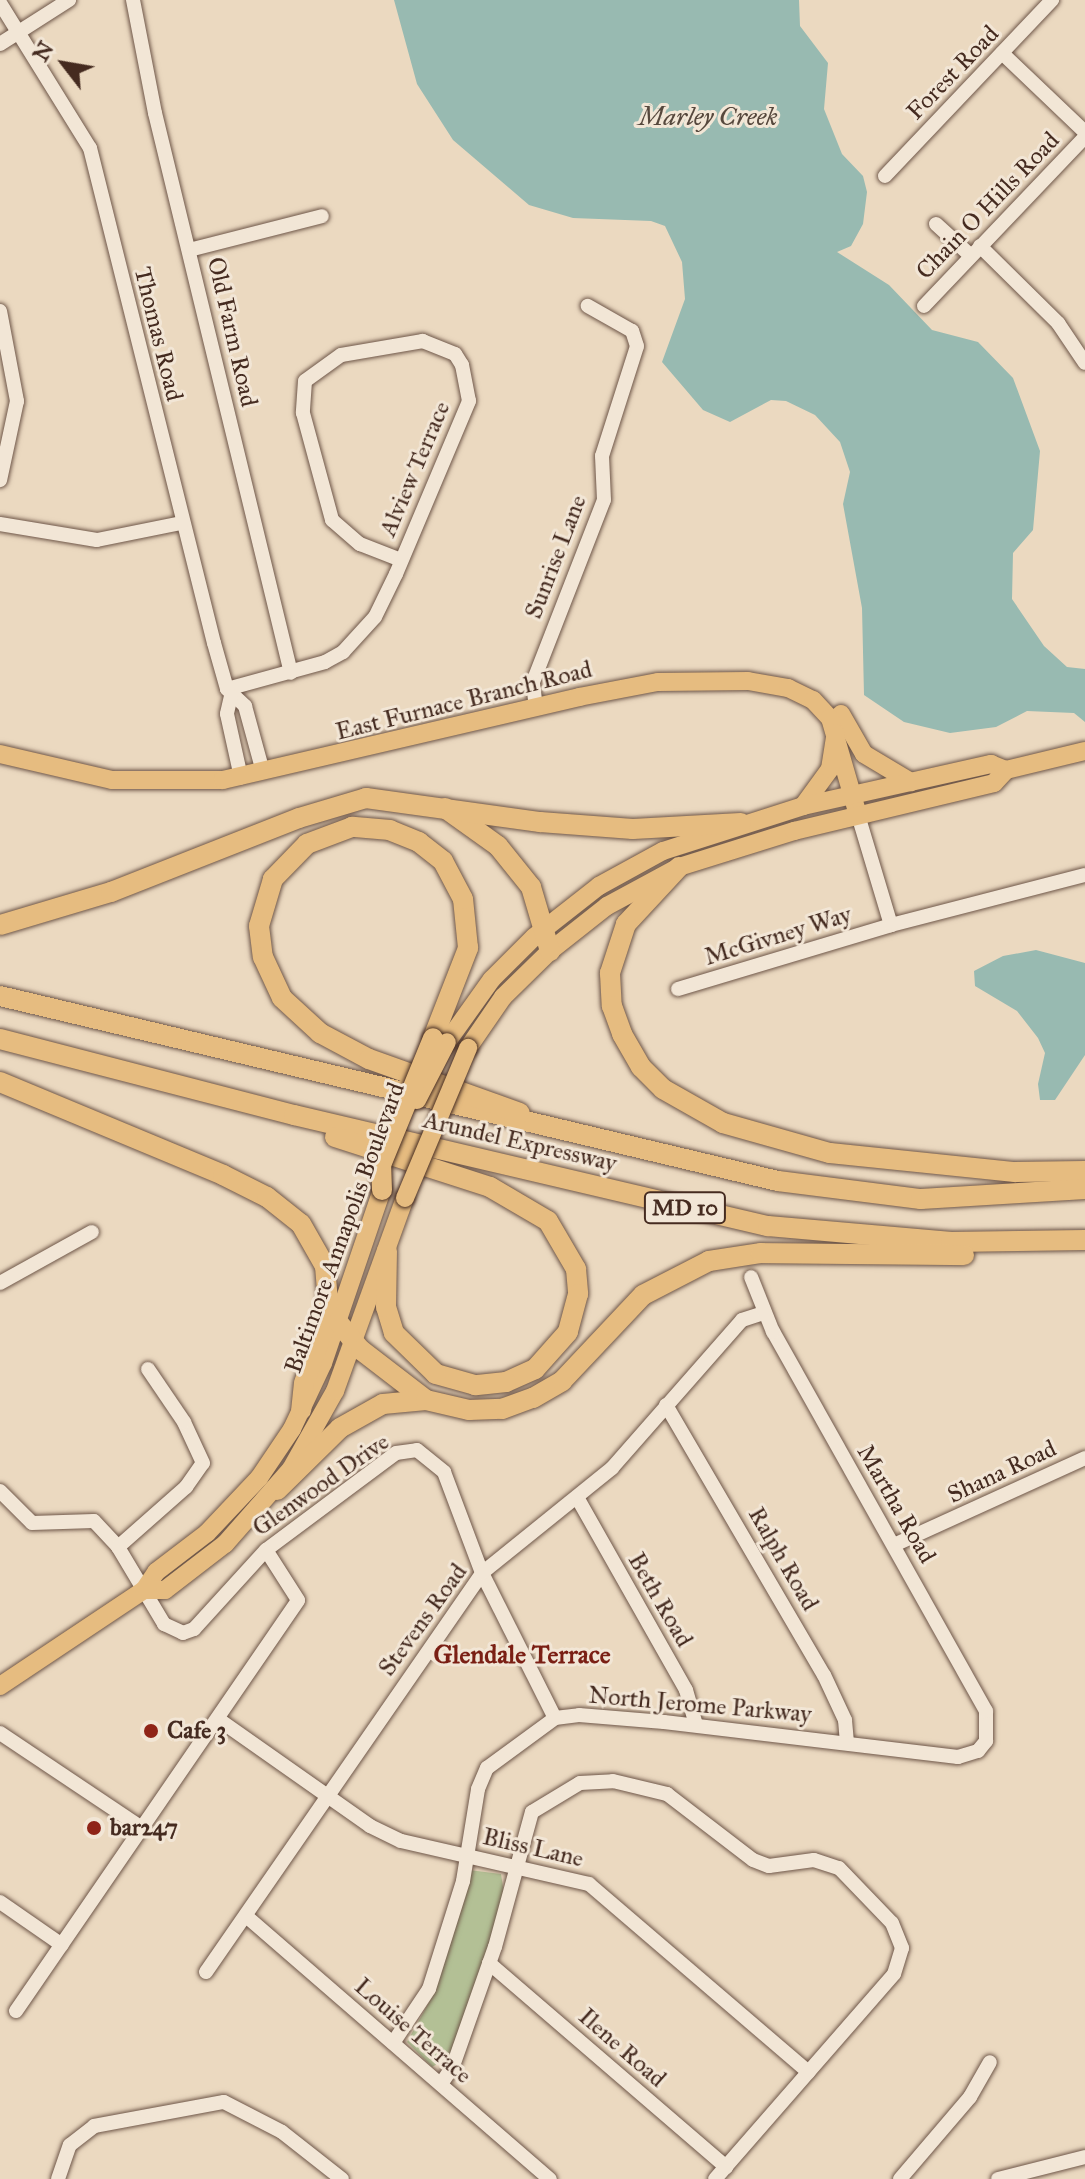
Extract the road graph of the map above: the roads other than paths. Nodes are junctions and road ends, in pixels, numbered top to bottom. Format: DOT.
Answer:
graph roads {
  1 [pos="69,0"];
  2 [pos="134,0"];
  3 [pos="1052,0"];
  4 [pos="0,3"];
  5 [pos="18,32"];
  6 [pos="0,44"];
  7 [pos="1002,53"];
  8 [pos="1085,134"];
  9 [pos="885,176"];
  10 [pos="322,216"];
  11 [pos="936,224"];
  12 [pos="189,250"];
  13 [pos="975,250"];
  14 [pos="588,306"];
  15 [pos="924,306"];
  16 [pos="0,311"];
  17 [pos="1084,355"];
  18 [pos="6,359"];
  19 [pos="0,480"];
  20 [pos="181,523"];
  21 [pos="0,524"];
  22 [pos="401,560"];
  23 [pos="291,673"];
  24 [pos="229,692"];
  25 [pos="813,700"];
  26 [pos="536,708"];
  27 [pos="837,731"];
  28 [pos="1085,751"];
  29 [pos="0,754"];
  30 [pos="1006,770"];
  31 [pos="263,772"];
  32 [pos="241,777"];
  33 [pos="911,782"];
  34 [pos="856,796"];
  35 [pos="442,806"];
  36 [pos="803,806"];
  37 [pos="858,815"];
  38 [pos="741,823"];
  39 [pos="679,867"];
  40 [pos="1085,875"];
  41 [pos="0,925"];
  42 [pos="891,925"];
  43 [pos="545,927"];
  44 [pos="550,951"];
  45 [pos="678,989"];
  46 [pos="0,996"];
  47 [pos="0,1039"];
  48 [pos="440,1040"];
  49 [pos="0,1082"];
  50 [pos="294,1115"];
  51 [pos="543,1128"];
  52 [pos="1085,1171"];
  53 [pos="1085,1189"];
  54 [pos="382,1190"];
  55 [pos="92,1232"];
  56 [pos="1085,1240"];
  57 [pos="1036,1242"];
  58 [pos="387,1251"];
  59 [pos="751,1277"];
  60 [pos="0,1283"];
  61 [pos="764,1313"];
  62 [pos="338,1322"];
  63 [pos="353,1340"];
  64 [pos="148,1369"];
  65 [pos="426,1400"];
  66 [pos="666,1405"];
  67 [pos="301,1410"];
  68 [pos="1085,1458"];
  69 [pos="277,1490"];
  70 [pos="578,1499"];
  71 [pos="2,1500"];
  72 [pos="894,1545"];
  73 [pos="118,1547"];
  74 [pos="266,1550"];
  75 [pos="482,1573"];
  76 [pos="144,1590"];
  77 [pos="0,1686"];
  78 [pos="555,1718"];
  79 [pos="218,1719"];
  80 [pos="696,1725"];
  81 [pos="0,1733"];
  82 [pos="847,1741"];
  83 [pos="978,1751"];
  84 [pos="330,1795"];
  85 [pos="142,1828"];
  86 [pos="467,1856"];
  87 [pos="514,1864"];
  88 [pos="0,1902"];
  89 [pos="246,1916"];
  90 [pos="62,1945"];
  91 [pos="489,1963"];
  92 [pos="206,1972"];
  93 [pos="16,2011"];
  94 [pos="393,2043"];
  95 [pos="990,2062"];
  96 [pos="808,2072"];
  97 [pos="441,2084"];
  98 [pos="1085,2157"];
  99 [pos="726,2167"];
  100 [pos="336,2177"];
  101 [pos="58,2179"];
  102 [pos="550,2179"];
  103 [pos="715,2179"];
  104 [pos="900,2179"];
  105 [pos="998,2179"];
  1 -- 5 [label="street"];
  2 -- 12 [label="street, Old Farm Road"];
  3 -- 7 [label="street, Forest Road"];
  4 -- 5 [label="street, Thomas Road"];
  5 -- 6 [label="street"];
  5 -- 20 [label="street, Thomas Road"];
  7 -- 8 [label="street"];
  7 -- 9 [label="street, Forest Road"];
  8 -- 13 [label="street, Chain O Hills Road"];
  10 -- 12 [label="street"];
  11 -- 13 [label="street"];
  12 -- 23 [label="street, Old Farm Road"];
  13 -- 15 [label="street, Chain O Hills Road"];
  13 -- 17 [label="street"];
  14 -- 26 [label="street, Sunrise Lane"];
  16 -- 18 [label="street"];
  18 -- 19 [label="street"];
  20 -- 21 [label="street"];
  20 -- 24 [label="street, Thomas Road"];
  22 -- 22 [label="street, Alview Terrace"];
  22 -- 23 [label="street, Alview Terrace"];
  23 -- 24 [label="street, Alview Terrace"];
  24 -- 31 [label="street, Thomas Road"];
  24 -- 32 [label="street, Thomas Road"];
  25 -- 26 [label="main road, East Furnace Branch Road"];
  25 -- 27 [label="main road"];
  25 -- 33 [label="main road, East Furnace Branch Road"];
  26 -- 31 [label="main road, East Furnace Branch Road"];
  27 -- 34 [label="main road"];
  27 -- 36 [label="main road"];
  28 -- 30 [label="main road, Baltimore Annapolis Boulevard"];
  29 -- 32 [label="main road, East Furnace Branch Road"];
  30 -- 33 [label="main road, Baltimore Annapolis Boulevard"];
  30 -- 37 [label="main road, Baltimore Annapolis Boulevard"];
  31 -- 32 [label="main road, East Furnace Branch Road"];
  33 -- 34 [label="main road, Baltimore Annapolis Boulevard"];
  34 -- 36 [label="main road, Baltimore Annapolis Boulevard"];
  34 -- 37 [label="main road"];
  35 -- 38 [label="highway"];
  35 -- 41 [label="highway"];
  35 -- 43 [label="highway"];
  36 -- 38 [label="main road, Baltimore Annapolis Boulevard"];
  37 -- 39 [label="main road, Baltimore Annapolis Boulevard"];
  37 -- 42 [label="street, McGivney Way"];
  38 -- 43 [label="main road, Baltimore Annapolis Boulevard"];
  39 -- 44 [label="main road, Baltimore Annapolis Boulevard"];
  39 -- 52 [label="highway"];
  40 -- 42 [label="street, McGivney Way"];
  42 -- 45 [label="street, McGivney Way"];
  43 -- 44 [label="highway"];
  43 -- 48 [label="main road, Baltimore Annapolis Boulevard"];
  44 -- 58 [label="main road, Baltimore Annapolis Boulevard, bridge"];
  46 -- 51 [label="highway, Arundel Expressway / MD 10"];
  47 -- 50 [label="highway, Arundel Expressway / MD 10"];
  48 -- 51 [label="highway"];
  48 -- 54 [label="highway, bridge"];
  49 -- 67 [label="highway"];
  50 -- 57 [label="highway, Arundel Expressway / MD 10"];
  50 -- 58 [label="highway"];
  51 -- 53 [label="highway, Arundel Expressway / MD 10"];
  54 -- 62 [label="main road, Baltimore Annapolis Boulevard"];
  55 -- 60 [label="street"];
  56 -- 57 [label="highway, Arundel Expressway / MD 10"];
  57 -- 65 [label="highway"];
  58 -- 63 [label="main road, Baltimore Annapolis Boulevard"];
  59 -- 61 [label="street, Martha Road"];
  61 -- 66 [label="street, Stevens Road"];
  61 -- 72 [label="street, Martha Road"];
  62 -- 63 [label="highway"];
  62 -- 67 [label="main road, Baltimore Annapolis Boulevard"];
  63 -- 65 [label="highway"];
  63 -- 69 [label="main road, Baltimore Annapolis Boulevard"];
  64 -- 73 [label="street"];
  65 -- 69 [label="highway"];
  66 -- 70 [label="street, Stevens Road"];
  66 -- 82 [label="street, Ralph Road"];
  67 -- 76 [label="main road, Baltimore Annapolis Boulevard"];
  68 -- 72 [label="street, Shana Road"];
  69 -- 76 [label="main road, Baltimore Annapolis Boulevard"];
  70 -- 75 [label="street, Stevens Road"];
  70 -- 80 [label="street, Beth Road"];
  71 -- 73 [label="street"];
  72 -- 83 [label="street, Martha Road"];
  73 -- 76 [label="street"];
  74 -- 75 [label="street, Glenwood Drive"];
  74 -- 76 [label="street, Glenwood Drive"];
  74 -- 79 [label="street"];
  75 -- 78 [label="street, Glenwood Drive"];
  75 -- 84 [label="street, Stevens Road"];
  76 -- 77 [label="main road, Baltimore Annapolis Boulevard"];
  78 -- 80 [label="street, North Jerome Parkway"];
  78 -- 86 [label="street, North Jerome Parkway"];
  79 -- 84 [label="street, Bliss Lane"];
  79 -- 85 [label="street"];
  80 -- 82 [label="street, North Jerome Parkway"];
  81 -- 85 [label="street"];
  82 -- 83 [label="street, North Jerome Parkway"];
  84 -- 86 [label="street, Bliss Lane"];
  84 -- 89 [label="street, Stevens Road"];
  85 -- 90 [label="street"];
  86 -- 87 [label="street, Bliss Lane"];
  86 -- 94 [label="street, North Jerome Parkway"];
  87 -- 91 [label="street"];
  87 -- 96 [label="street, Bliss Lane"];
  87 -- 96 [label="street"];
  88 -- 90 [label="street"];
  89 -- 92 [label="street, Stevens Road"];
  89 -- 94 [label="street, Louise Terrace"];
  90 -- 93 [label="street"];
  91 -- 97 [label="street"];
  91 -- 99 [label="street, Ilene Road"];
  94 -- 97 [label="street, Louise Terrace"];
  95 -- 104 [label="street"];
  96 -- 99 [label="street"];
  97 -- 102 [label="street, Louise Terrace"];
  98 -- 105 [label="street"];
  99 -- 103 [label="street"];
  100 -- 101 [label="street"];
}
